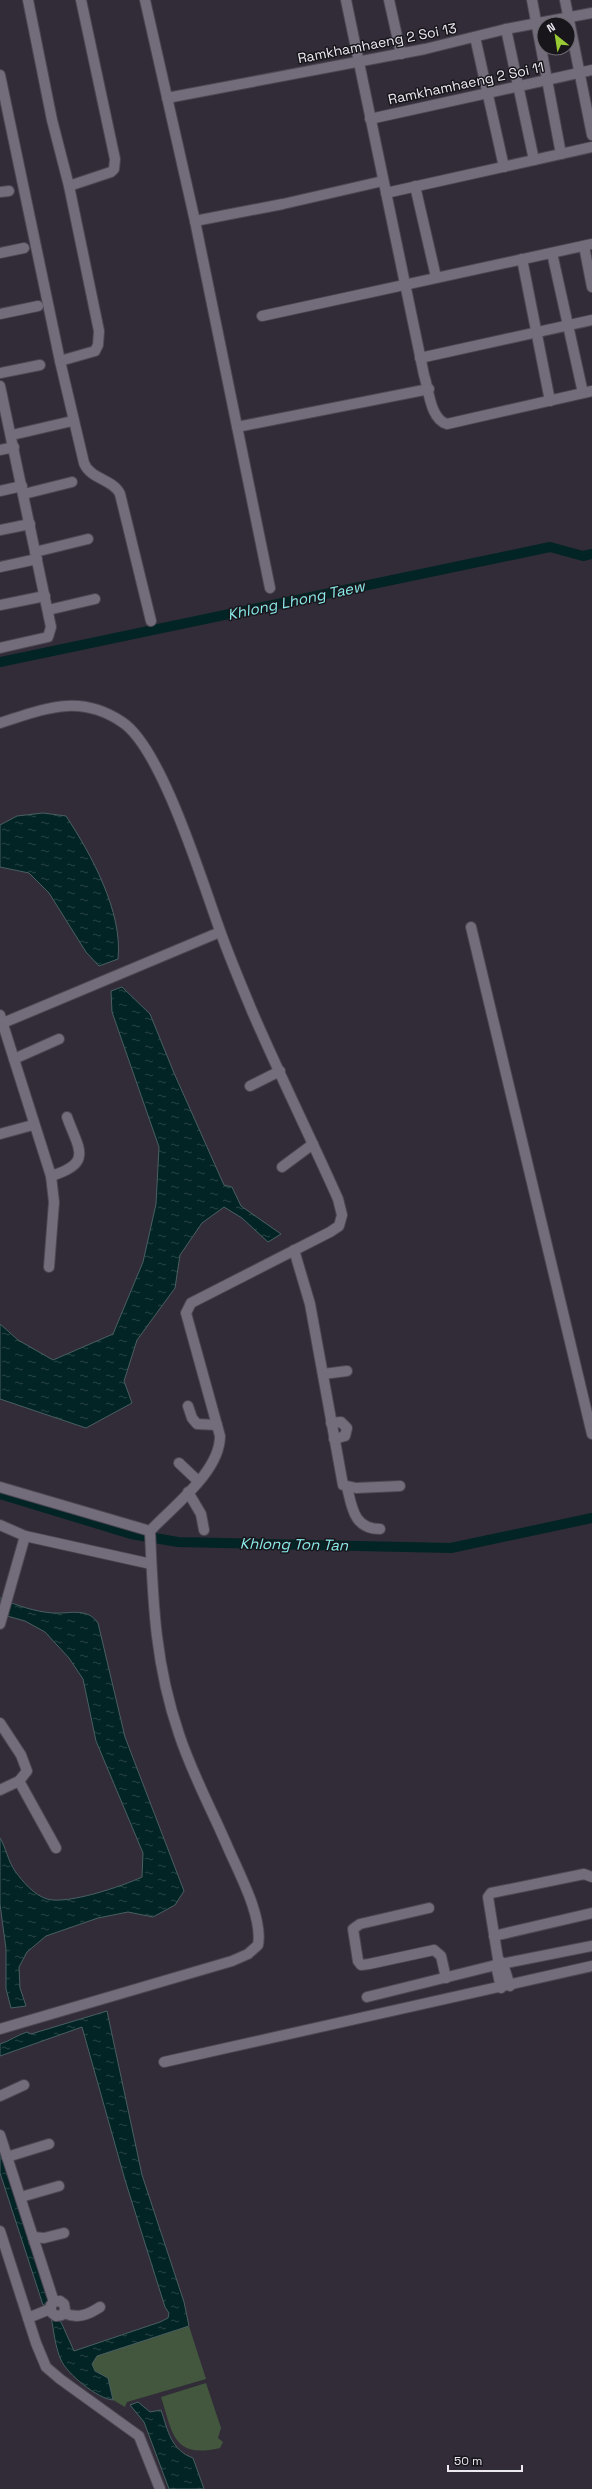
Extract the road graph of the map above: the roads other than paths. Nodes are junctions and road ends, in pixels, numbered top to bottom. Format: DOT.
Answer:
graph roads {
  1 [pos="28,0"];
  2 [pos="81,0"];
  3 [pos="145,0"];
  4 [pos="346,0"];
  5 [pos="389,0"];
  6 [pos="532,0"];
  7 [pos="565,0"];
  8 [pos="592,12"];
  9 [pos="568,16"];
  10 [pos="576,16"];
  11 [pos="536,24"];
  12 [pos="506,29"];
  13 [pos="476,37"];
  14 [pos="401,54"];
  15 [pos="542,56"];
  16 [pos="576,56"];
  17 [pos="358,61"];
  18 [pos="592,70"];
  19 [pos="579,73"];
  20 [pos="0,75"];
  21 [pos="547,80"];
  22 [pos="519,86"];
  23 [pos="489,92"];
  24 [pos="166,98"];
  25 [pos="370,119"];
  26 [pos="592,135"];
  27 [pos="592,147"];
  28 [pos="561,154"];
  29 [pos="534,160"];
  30 [pos="504,167"];
  31 [pos="383,181"];
  32 [pos="69,186"];
  33 [pos="415,186"];
  34 [pos="386,193"];
  35 [pos="195,221"];
  36 [pos="588,245"];
  37 [pos="24,248"];
  38 [pos="0,253"];
  39 [pos="552,253"];
  40 [pos="522,259"];
  41 [pos="436,277"];
  42 [pos="405,283"];
  43 [pos="592,287"];
  44 [pos="38,306"];
  45 [pos="0,314"];
  46 [pos="262,316"];
  47 [pos="592,320"];
  48 [pos="568,325"];
  49 [pos="537,333"];
  50 [pos="420,358"];
  51 [pos="60,361"];
  52 [pos="40,365"];
  53 [pos="0,373"];
  54 [pos="0,386"];
  55 [pos="428,389"];
  56 [pos="587,392"];
  57 [pos="550,401"];
  58 [pos="3,411"];
  59 [pos="68,422"];
  60 [pos="237,427"];
  61 [pos="12,435"];
  62 [pos="14,447"];
  63 [pos="0,450"];
  64 [pos="72,482"];
  65 [pos="23,490"];
  66 [pos="0,491"];
  67 [pos="30,524"];
  68 [pos="0,530"];
  69 [pos="88,539"];
  70 [pos="36,556"];
  71 [pos="0,567"];
  72 [pos="270,588"];
  73 [pos="45,596"];
  74 [pos="94,599"];
  75 [pos="0,605"];
  76 [pos="48,610"];
  77 [pos="152,622"];
  78 [pos="0,648"];
  79 [pos="0,723"];
  80 [pos="471,927"];
  81 [pos="220,932"];
  82 [pos="1,1019"];
  83 [pos="59,1039"];
  84 [pos="14,1059"];
  85 [pos="280,1071"];
  86 [pos="250,1086"];
  87 [pos="67,1116"];
  88 [pos="33,1125"];
  89 [pos="0,1134"];
  90 [pos="313,1144"];
  91 [pos="282,1167"];
  92 [pos="51,1176"];
  93 [pos="294,1250"];
  94 [pos="49,1267"];
  95 [pos="346,1370"];
  96 [pos="323,1374"];
  97 [pos="188,1406"];
  98 [pos="331,1423"];
  99 [pos="217,1426"];
  100 [pos="592,1434"];
  101 [pos="334,1439"];
  102 [pos="179,1462"];
  103 [pos="198,1481"];
  104 [pos="400,1486"];
  105 [pos="0,1487"];
  106 [pos="347,1487"];
  107 [pos="188,1492"];
  108 [pos="0,1525"];
  109 [pos="380,1529"];
  110 [pos="204,1530"];
  111 [pos="150,1534"];
  112 [pos="25,1536"];
  113 [pos="151,1560"];
  114 [pos="2,1621"];
  115 [pos="0,1722"];
  116 [pos="19,1781"];
  117 [pos="0,1790"];
  118 [pos="56,1848"];
  119 [pos="592,1877"];
  120 [pos="429,1908"];
  121 [pos="592,1913"];
  122 [pos="494,1936"];
  123 [pos="592,1946"];
  124 [pos="499,1963"];
  125 [pos="592,1966"];
  126 [pos="446,1978"];
  127 [pos="505,1987"];
  128 [pos="367,1997"];
  129 [pos="0,2029"];
  130 [pos="164,2062"];
  131 [pos="24,2085"];
  132 [pos="0,2096"];
  133 [pos="0,2134"];
  134 [pos="49,2144"];
  135 [pos="7,2157"];
  136 [pos="59,2186"];
  137 [pos="21,2197"];
  138 [pos="0,2231"];
  139 [pos="64,2233"];
  140 [pos="34,2237"];
  141 [pos="52,2305"];
  142 [pos="100,2307"];
  143 [pos="28,2318"];
  144 [pos="160,2489"];
  1 -- 32 [label="street"];
  2 -- 32 [label="street"];
  3 -- 24 [label="street"];
  4 -- 17 [label="street"];
  5 -- 14 [label="street"];
  6 -- 11 [label="street"];
  7 -- 9 [label="street"];
  8 -- 10 [label="street, Ramkhamhaeng 2 Soi 13"];
  11 -- 12 [label="street, Ramkhamhaeng 2 Soi 13"];
  12 -- 13 [label="street, Ramkhamhaeng 2 Soi 13"];
  12 -- 22 [label="street"];
  13 -- 14 [label="street, Ramkhamhaeng 2 Soi 13"];
  13 -- 23 [label="street"];
  14 -- 17 [label="street, Ramkhamhaeng 2 Soi 13"];
  15 -- 21 [label="street"];
  16 -- 19 [label="street"];
  17 -- 24 [label="street, Ramkhamhaeng 2 Soi 13"];
  17 -- 25 [label="street"];
  18 -- 19 [label="street, Ramkhamhaeng 2 Soi 11"];
  19 -- 21 [label="street, Ramkhamhaeng 2 Soi 11"];
  19 -- 26 [label="street"];
  20 -- 51 [label="street"];
  21 -- 22 [label="street, Ramkhamhaeng 2 Soi 11"];
  21 -- 28 [label="street"];
  22 -- 23 [label="street, Ramkhamhaeng 2 Soi 11"];
  22 -- 29 [label="street"];
  23 -- 25 [label="street, Ramkhamhaeng 2 Soi 11"];
  23 -- 30 [label="street"];
  24 -- 35 [label="street"];
  25 -- 31 [label="street"];
  27 -- 28 [label="street"];
  28 -- 29 [label="street"];
  29 -- 30 [label="street"];
  30 -- 33 [label="street"];
  31 -- 34 [label="street"];
  31 -- 35 [label="street"];
  32 -- 51 [label="street"];
  33 -- 34 [label="street"];
  33 -- 41 [label="street"];
  34 -- 42 [label="street"];
  35 -- 60 [label="street"];
  36 -- 39 [label="street"];
  36 -- 43 [label="street"];
  37 -- 38 [label="street"];
  39 -- 40 [label="street"];
  39 -- 48 [label="street"];
  40 -- 41 [label="street"];
  40 -- 49 [label="street"];
  41 -- 42 [label="street"];
  42 -- 46 [label="street"];
  42 -- 50 [label="street"];
  44 -- 45 [label="street"];
  47 -- 48 [label="street"];
  48 -- 49 [label="street"];
  48 -- 56 [label="street"];
  49 -- 50 [label="street"];
  49 -- 57 [label="street"];
  50 -- 55 [label="street"];
  51 -- 77 [label="street"];
  52 -- 53 [label="street"];
  54 -- 58 [label="street"];
  55 -- 57 [label="street"];
  55 -- 60 [label="street"];
  56 -- 57 [label="street"];
  58 -- 61 [label="street"];
  59 -- 61 [label="street"];
  60 -- 72 [label="street"];
  61 -- 62 [label="street"];
  62 -- 63 [label="street"];
  62 -- 65 [label="street"];
  64 -- 65 [label="street"];
  65 -- 66 [label="street"];
  65 -- 67 [label="street"];
  67 -- 68 [label="street"];
  67 -- 70 [label="street"];
  69 -- 70 [label="street"];
  70 -- 71 [label="street"];
  70 -- 73 [label="street"];
  73 -- 75 [label="street"];
  73 -- 76 [label="street"];
  74 -- 76 [label="street"];
  76 -- 78 [label="street"];
  79 -- 81 [label="street"];
  80 -- 100 [label="street"];
  81 -- 82 [label="street"];
  81 -- 85 [label="street"];
  82 -- 84 [label="street"];
  83 -- 84 [label="street"];
  84 -- 88 [label="street"];
  85 -- 86 [label="street"];
  85 -- 90 [label="street"];
  87 -- 92 [label="street"];
  88 -- 89 [label="street"];
  88 -- 92 [label="street"];
  90 -- 91 [label="street"];
  90 -- 93 [label="street"];
  92 -- 94 [label="street"];
  93 -- 96 [label="street"];
  93 -- 99 [label="street"];
  95 -- 96 [label="street"];
  96 -- 98 [label="street"];
  97 -- 99 [label="street"];
  98 -- 101 [label="street"];
  98 -- 101 [label="street"];
  99 -- 103 [label="street"];
  101 -- 106 [label="street"];
  102 -- 103 [label="street"];
  103 -- 107 [label="street"];
  104 -- 106 [label="street"];
  105 -- 111 [label="street"];
  106 -- 109 [label="street"];
  107 -- 110 [label="street"];
  107 -- 111 [label="street"];
  108 -- 112 [label="street"];
  111 -- 113 [label="street"];
  112 -- 113 [label="street"];
  112 -- 114 [label="street"];
  113 -- 129 [label="street"];
  115 -- 116 [label="street"];
  116 -- 117 [label="street"];
  116 -- 118 [label="street"];
  119 -- 122 [label="street"];
  120 -- 126 [label="street"];
  121 -- 122 [label="street"];
  122 -- 124 [label="street"];
  123 -- 124 [label="street"];
  124 -- 126 [label="street"];
  124 -- 127 [label="street"];
  125 -- 127 [label="street"];
  126 -- 128 [label="street"];
  127 -- 130 [label="street"];
  131 -- 132 [label="street"];
  133 -- 135 [label="street"];
  134 -- 135 [label="street"];
  135 -- 137 [label="street"];
  136 -- 137 [label="street"];
  137 -- 140 [label="street"];
  138 -- 143 [label="street"];
  139 -- 140 [label="street"];
  140 -- 141 [label="street"];
  141 -- 142 [label="street"];
  141 -- 143 [label="street"];
  143 -- 144 [label="street"];
}
